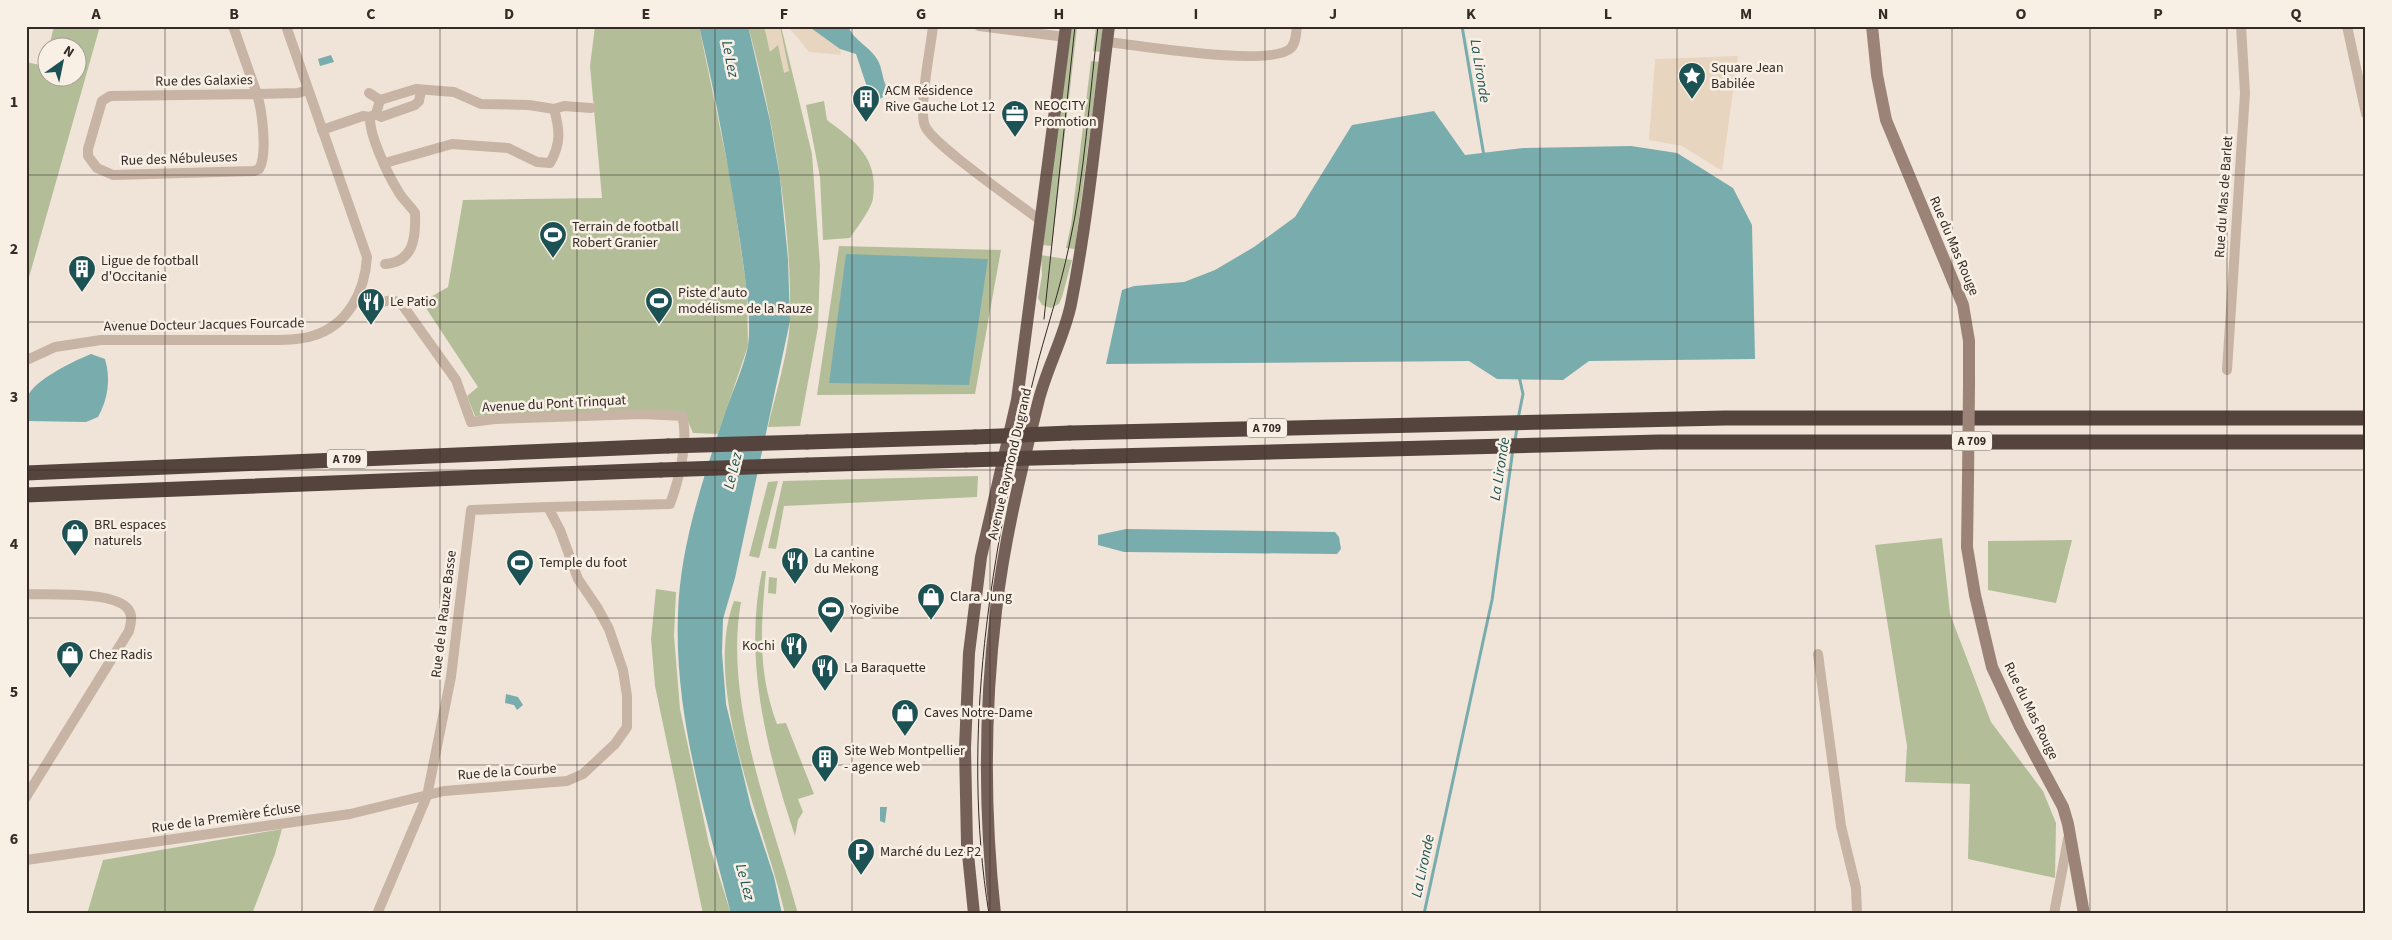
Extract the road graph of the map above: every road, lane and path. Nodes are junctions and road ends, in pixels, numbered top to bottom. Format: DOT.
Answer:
graph roads {
  1 [pos="233,26"];
  2 [pos="286,26"];
  3 [pos="933,26"];
  4 [pos="979,26"];
  5 [pos="1108,26"];
  6 [pos="1296,26"];
  7 [pos="1872,26"];
  8 [pos="2241,26"];
  9 [pos="2347,26"];
  10 [pos="1065,32"];
  11 [pos="1106,42"];
  12 [pos="307,90"];
  13 [pos="421,91"];
  14 [pos="369,93"];
  15 [pos="257,94"];
  16 [pos="380,100"];
  17 [pos="102,101"];
  18 [pos="591,108"];
  19 [pos="554,110"];
  20 [pos="2366,114"];
  21 [pos="373,116"];
  22 [pos="322,130"];
  23 [pos="385,163"];
  24 [pos="1041,220"];
  25 [pos="385,264"];
  26 [pos="379,303"];
  27 [pos="27,360"];
  28 [pos="2227,370"];
  29 [pos="2366,418"];
  30 [pos="2366,442"];
  31 [pos="26,473"];
  32 [pos="26,495"];
  33 [pos="548,507"];
  34 [pos="26,594"];
  35 [pos="1818,654"];
  36 [pos="26,796"];
  37 [pos="427,796"];
  38 [pos="2068,824"];
  39 [pos="26,860"];
  40 [pos="377,914"];
  41 [pos="974,914"];
  42 [pos="995,914"];
  43 [pos="1856,914"];
  44 [pos="2054,914"];
  45 [pos="2084,914"];
  1 -- 15 [label="street"];
  2 -- 12 [label="street"];
  3 -- 24 [label="street"];
  4 -- 10 [label="street"];
  5 -- 11 [label="main road, Avenue Raymond Dugrand"];
  6 -- 11 [label="street"];
  7 -- 38 [label="street, Rue du Mas Rouge, bridge"];
  8 -- 28 [label="street, Rue du Mas de Barlet"];
  9 -- 20 [label="street"];
  10 -- 24 [label="main road, Avenue Raymond Dugrand"];
  11 -- 42 [label="main road, Avenue Raymond Dugrand"];
  12 -- 15 [label="street, Rue des Galaxies"];
  12 -- 22 [label="street"];
  13 -- 16 [label="street"];
  13 -- 19 [label="street"];
  13 -- 21 [label="street"];
  14 -- 16 [label="street"];
  15 -- 17 [label="street, Rue des Galaxies"];
  15 -- 17 [label="street, Rue des Nébuleuses"];
  16 -- 21 [label="street"];
  18 -- 19 [label="street"];
  19 -- 23 [label="street"];
  21 -- 22 [label="street"];
  21 -- 23 [label="street"];
  22 -- 27 [label="street, Avenue Docteur Jacques Fourcade"];
  23 -- 25 [label="street"];
  24 -- 41 [label="main road, Avenue Raymond Dugrand"];
  26 -- 33 [label="street, Avenue du Pont Trinquat"];
  29 -- 31 [label="highway, A 709, bridge"];
  30 -- 32 [label="highway, A 709, bridge"];
  33 -- 37 [label="street, Rue de la Rauze Basse"];
  33 -- 37 [label="street, Rue de la Courbe"];
  34 -- 36 [label="street"];
  35 -- 43 [label="street"];
  37 -- 39 [label="street, Rue de la Première Écluse"];
  37 -- 40 [label="street"];
  38 -- 44 [label="street, Rue du Mas Rouge"];
  38 -- 45 [label="street, Rue du Mas Rouge"];
}
